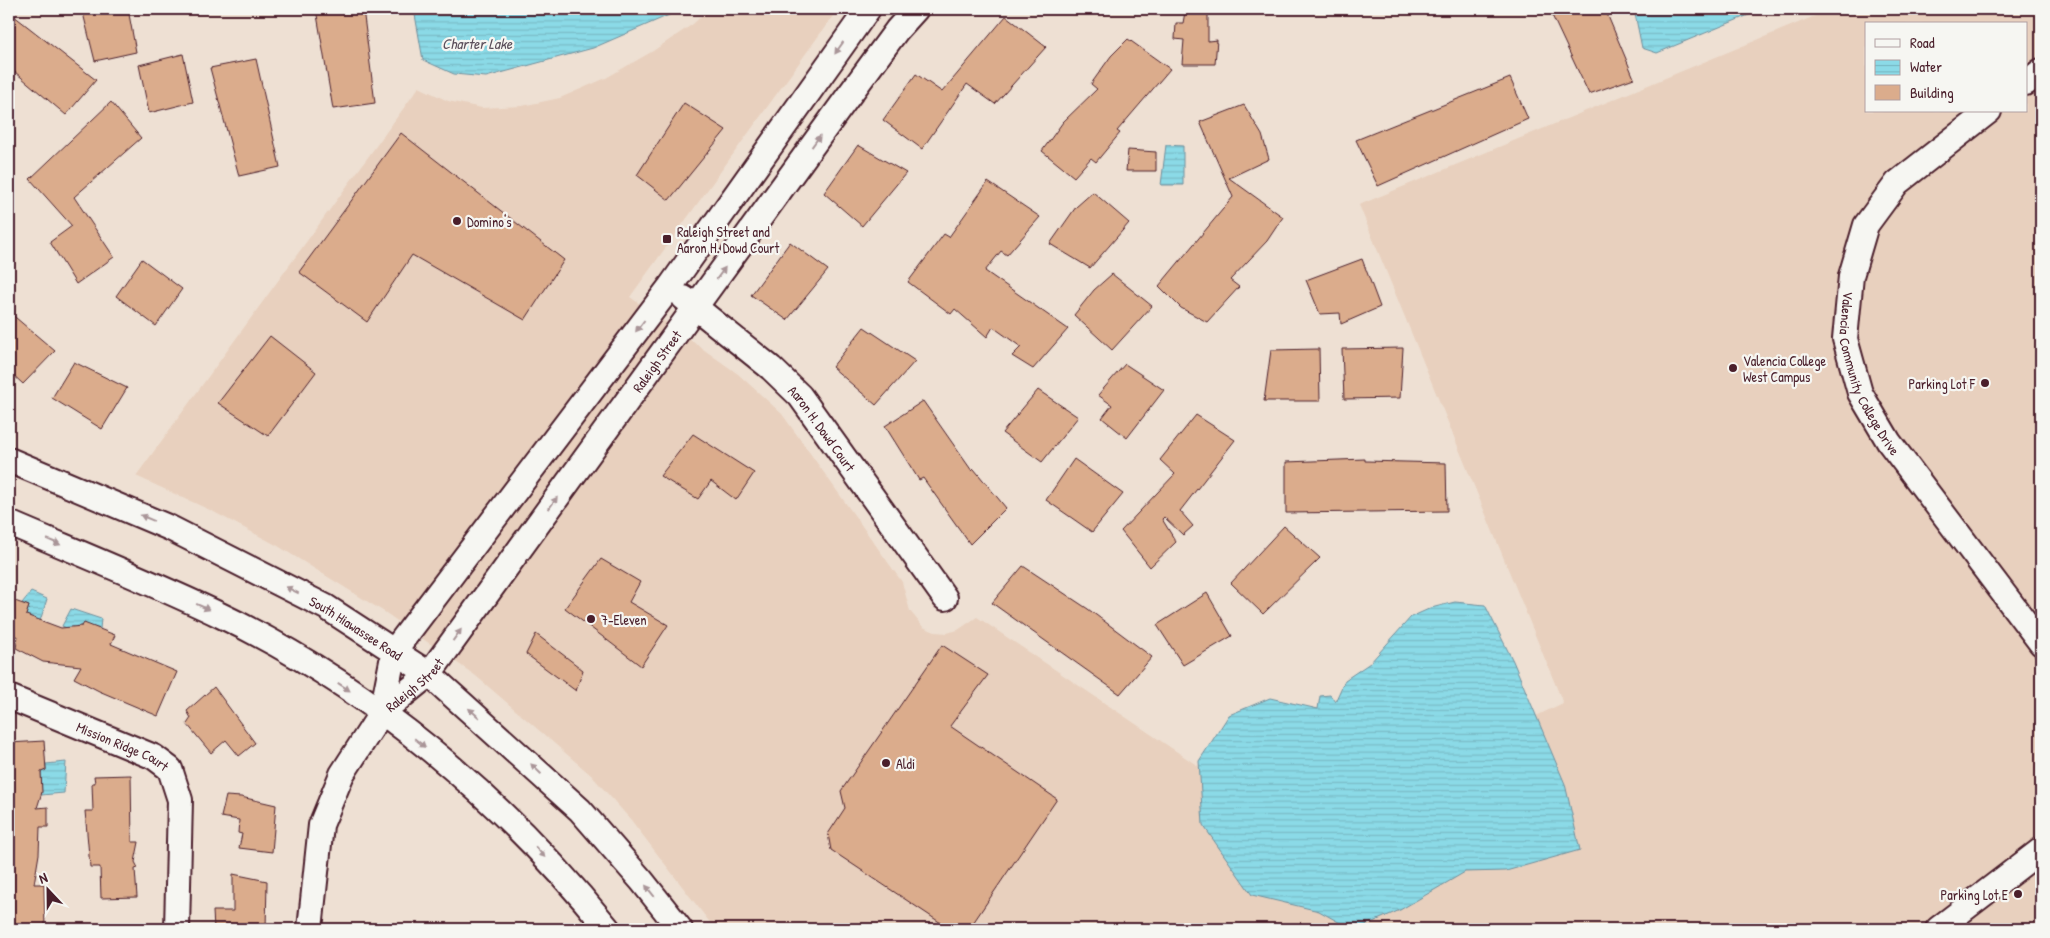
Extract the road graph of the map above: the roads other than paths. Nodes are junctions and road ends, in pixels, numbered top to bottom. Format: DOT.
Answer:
graph roads {
  1 [pos="868,9"];
  2 [pos="916,9"];
  3 [pos="2041,71"];
  4 [pos="2028,81"];
  5 [pos="1988,112"];
  6 [pos="670,287"];
  7 [pos="697,306"];
  8 [pos="9,460"];
  9 [pos="9,523"];
  10 [pos="945,598"];
  11 [pos="2041,644"];
  12 [pos="394,651"];
  13 [pos="429,674"];
  14 [pos="9,697"];
  15 [pos="382,712"];
  16 [pos="2041,850"];
  17 [pos="608,926"];
  18 [pos="178,929"];
  19 [pos="310,929"];
  20 [pos="680,929"];
  21 [pos="1938,929"];
  1 -- 6 [label="street, Raleigh Street, one-way"];
  7 -- 2 [label="street, Raleigh Street, one-way"];
  3 -- 4 [label="street"];
  5 -- 11 [label="street, Valencia Community College Drive"];
  6 -- 7 [label="street, Aaron H. Dowd Court"];
  6 -- 12 [label="street, Raleigh Street, one-way"];
  7 -- 10 [label="street, Aaron H. Dowd Court"];
  13 -- 7 [label="street, Raleigh Street, one-way"];
  12 -- 8 [label="street, South Hiawassee Road, one-way"];
  9 -- 15 [label="street, one-way"];
  12 -- 13 [label="street, South Hiawassee Road"];
  12 -- 15 [label="street, Raleigh Street"];
  13 -- 15 [label="street, Raleigh Street"];
  20 -- 13 [label="street, South Hiawassee Road, one-way"];
  14 -- 18 [label="street, Mission Ridge Court"];
  15 -- 17 [label="street, one-way"];
  15 -- 19 [label="street"];
  16 -- 21 [label="street"];
}
